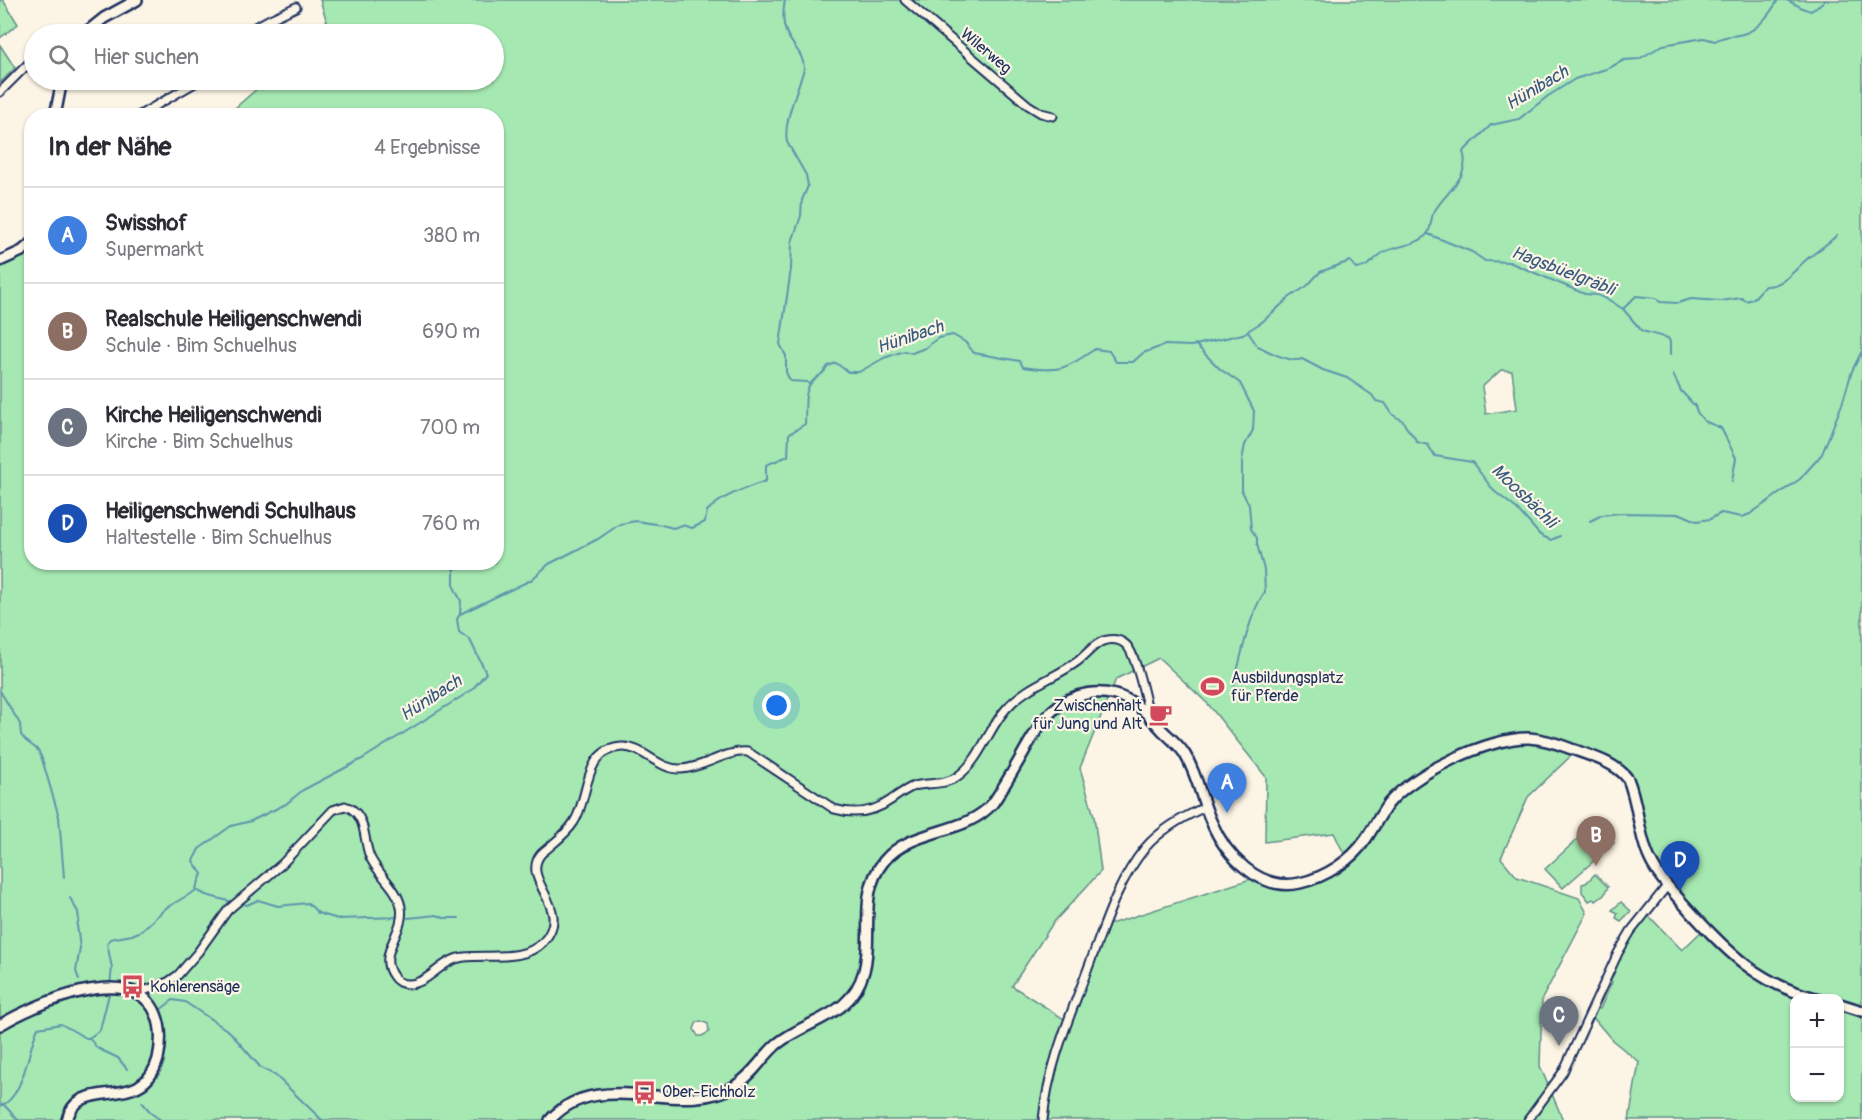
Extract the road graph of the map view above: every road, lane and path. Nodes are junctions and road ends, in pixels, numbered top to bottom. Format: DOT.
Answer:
graph roads {
  1 [pos="136,0"];
  2 [pos="905,0"];
  3 [pos="296,7"];
  4 [pos="96,24"];
  5 [pos="261,24"];
  6 [pos="24,68"];
  7 [pos="60,90"];
  8 [pos="183,90"];
  9 [pos="0,92"];
  10 [pos="57,108"];
  11 [pos="152,108"];
  12 [pos="1053,116"];
  13 [pos="24,249"];
  14 [pos="0,261"];
  15 [pos="1150,717"];
  16 [pos="1205,807"];
  17 [pos="1667,886"];
  18 [pos="138,993"];
  19 [pos="1800,994"];
  20 [pos="1844,1006"];
  21 [pos="1862,1011"];
  22 [pos="0,1025"];
  23 [pos="67,1120"];
  24 [pos="550,1120"];
  25 [pos="1044,1120"];
  26 [pos="1528,1120"];
  1 -- 4 [label="street"];
  2 -- 12 [label="street, Wilerweg"];
  3 -- 5 [label="street"];
  6 -- 9 [label="street"];
  7 -- 10 [label="street"];
  8 -- 11 [label="street"];
  13 -- 14 [label="street"];
  15 -- 16 [label="street"];
  15 -- 18 [label="street"];
  15 -- 24 [label="street"];
  16 -- 17 [label="street"];
  16 -- 25 [label="street"];
  17 -- 19 [label="street"];
  17 -- 26 [label="street"];
  18 -- 22 [label="street"];
  18 -- 23 [label="street"];
  20 -- 21 [label="street"];
}
